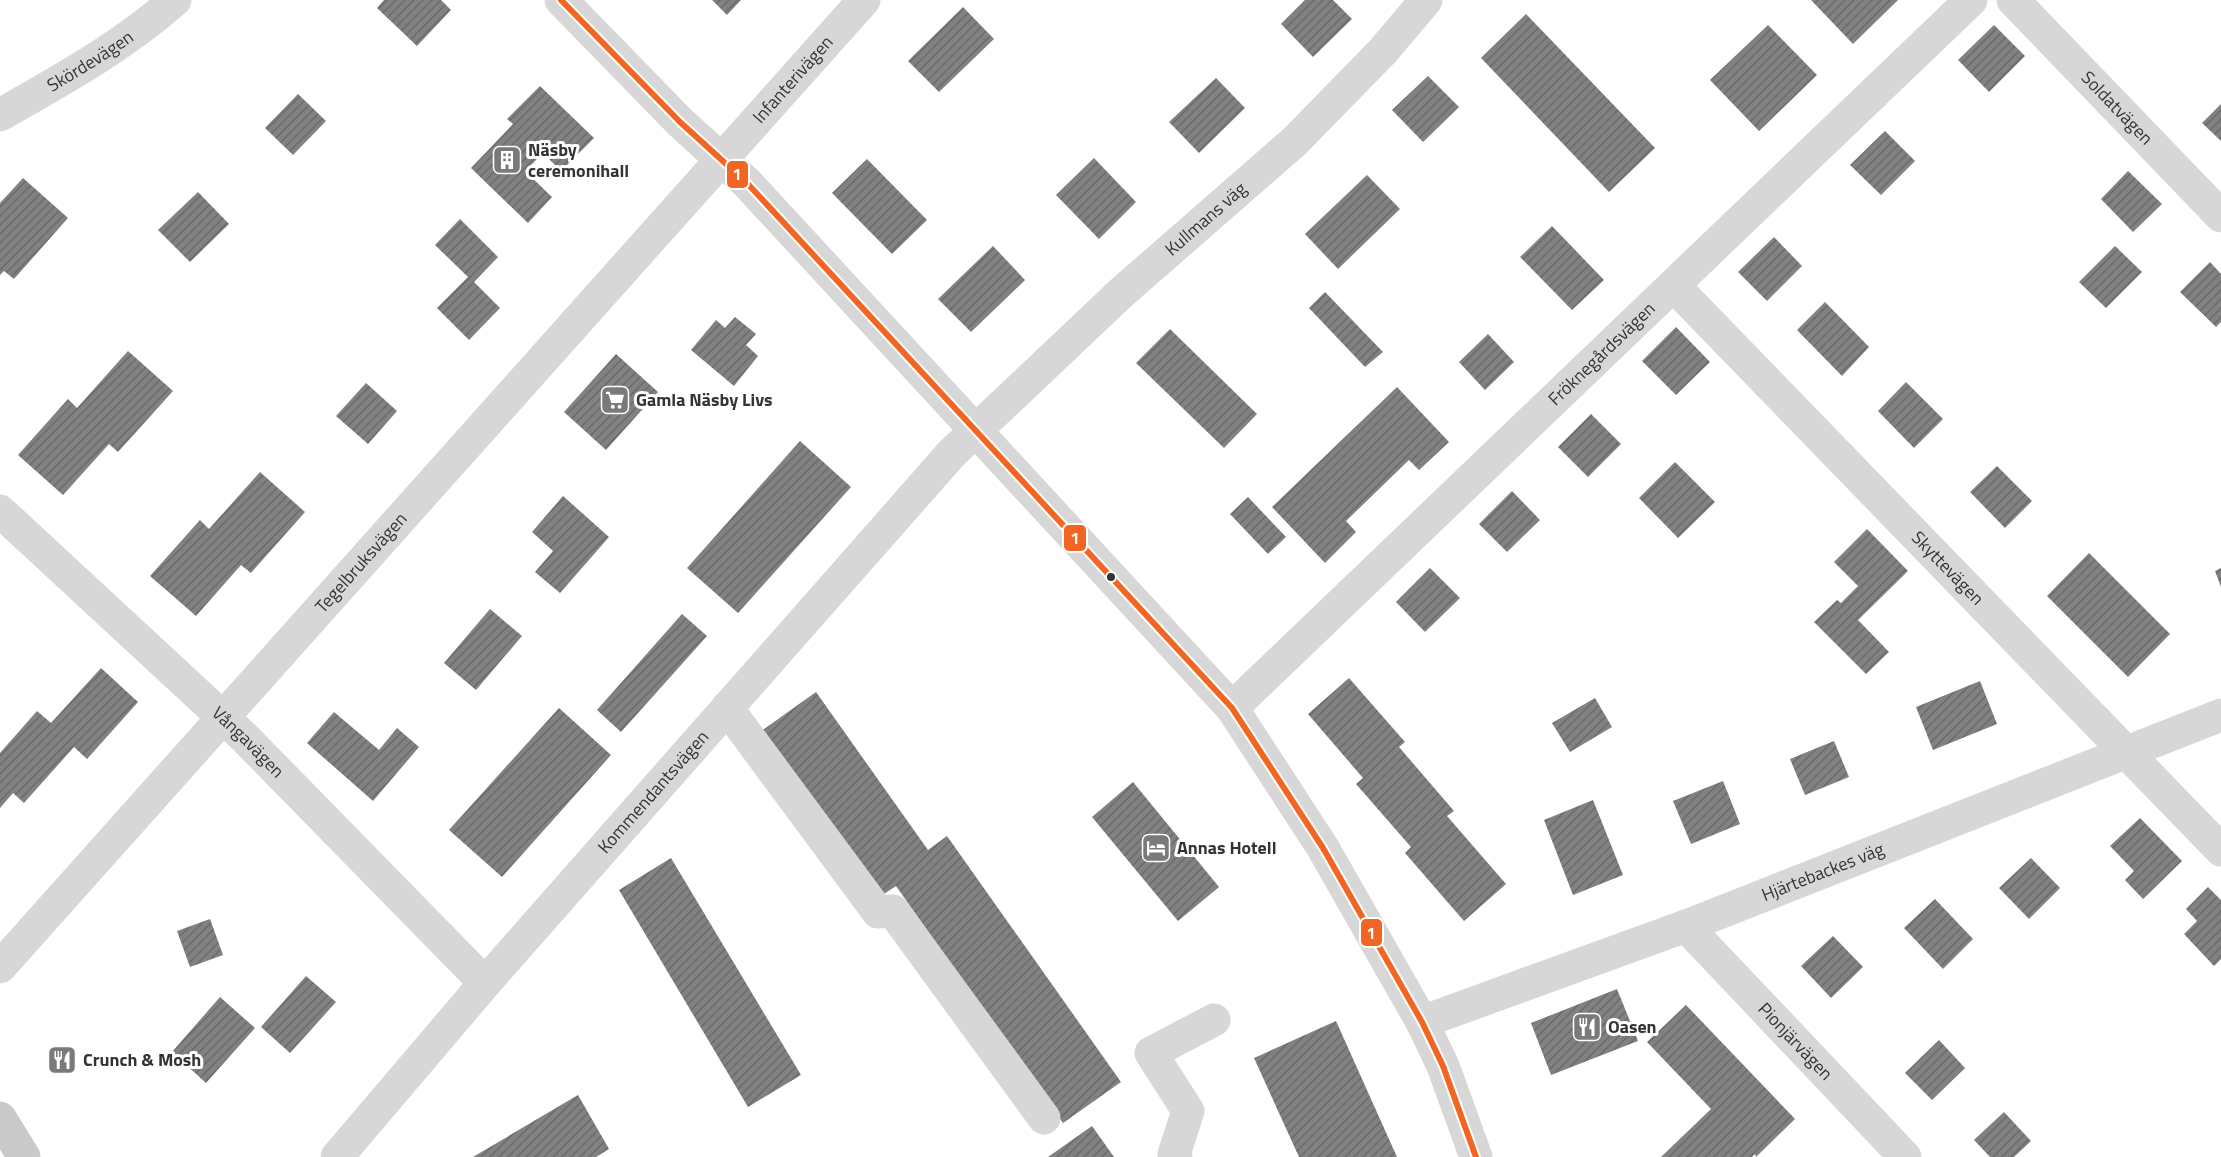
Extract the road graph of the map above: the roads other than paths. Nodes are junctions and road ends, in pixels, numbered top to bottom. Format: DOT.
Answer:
graph roads {
  1 [pos="175,0"];
  2 [pos="561,0"];
  3 [pos="864,0"];
  4 [pos="1426,0"];
  5 [pos="1971,0"];
  6 [pos="2013,0"];
  7 [pos="0,115"];
  8 [pos="722,160"];
  9 [pos="2221,216"];
  10 [pos="1674,286"];
  11 [pos="975,431"];
  12 [pos="0,511"];
  13 [pos="728,708"];
  14 [pos="1233,708"];
  15 [pos="2221,715"];
  16 [pos="223,718"];
  17 [pos="2128,753"];
  18 [pos="2221,850"];
  19 [pos="1686,926"];
  20 [pos="0,967"];
  21 [pos="485,983"];
  22 [pos="1214,1020"];
  23 [pos="1422,1022"];
  24 [pos="0,1118"];
  25 [pos="1044,1118"];
  26 [pos="24,1157"];
  27 [pos="337,1157"];
  28 [pos="1176,1157"];
  29 [pos="1476,1157"];
  30 [pos="1905,1157"];
  1 -- 7 [label="street, Skördevägen"];
  2 -- 8 [label="street"];
  3 -- 8 [label="street, Infanterivägen"];
  4 -- 11 [label="street, Kullmans väg"];
  5 -- 10 [label="street, Fröknegårdsvägen"];
  6 -- 9 [label="street, Soldatvägen"];
  8 -- 11 [label="street"];
  8 -- 16 [label="street, Tegelbruksvägen"];
  10 -- 14 [label="street, Fröknegårdsvägen"];
  10 -- 17 [label="street, Skyttevägen"];
  11 -- 13 [label="street, Kommendantsvägen"];
  11 -- 14 [label="street"];
  12 -- 16 [label="street, Vångavägen"];
  13 -- 21 [label="street, Kommendantsvägen"];
  13 -- 25 [label="street"];
  14 -- 23 [label="street"];
  15 -- 17 [label="street, Hjärtebackes väg"];
  16 -- 20 [label="street, Tegelbruksvägen"];
  16 -- 21 [label="street, Vångavägen"];
  17 -- 18 [label="street, Skyttevägen"];
  17 -- 19 [label="street, Hjärtebackes väg"];
  19 -- 23 [label="street, Hjärtebackes väg"];
  19 -- 30 [label="street, Pionjärvägen"];
  21 -- 27 [label="street, Kommendantsvägen"];
  22 -- 28 [label="street"];
  23 -- 29 [label="street"];
  24 -- 26 [label="main road"];
}
